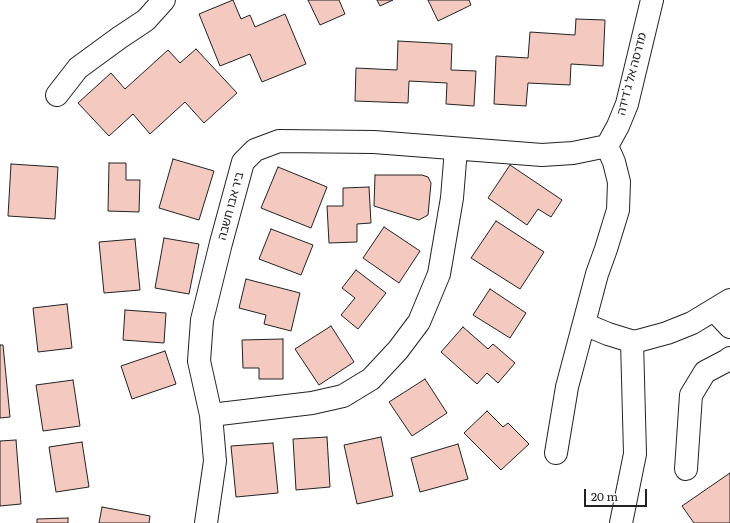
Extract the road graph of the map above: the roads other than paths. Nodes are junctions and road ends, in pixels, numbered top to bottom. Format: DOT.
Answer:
graph roads {
  1 [pos="164,0"];
  2 [pos="652,0"];
  3 [pos="57,95"];
  4 [pos="607,146"];
  5 [pos="456,148"];
  6 [pos="722,305"];
  7 [pos="584,324"];
  8 [pos="730,327"];
  9 [pos="632,341"];
  10 [pos="730,358"];
  11 [pos="211,416"];
  12 [pos="556,453"];
  13 [pos="686,469"];
  14 [pos="206,523"];
  15 [pos="621,523"];
  1 -- 3 [label="street"];
  2 -- 4 [label="street, מדרסה אל ג'דידה"];
  4 -- 5 [label="street, ביר אבו חשבה"];
  4 -- 7 [label="street"];
  5 -- 11 [label="street"];
  5 -- 11 [label="street, ביר אבו חשבה"];
  6 -- 8 [label="street"];
  6 -- 9 [label="street"];
  7 -- 9 [label="street"];
  7 -- 12 [label="street"];
  9 -- 15 [label="street"];
  10 -- 13 [label="street"];
  11 -- 14 [label="street, ביר אבו חשבה"];
}
